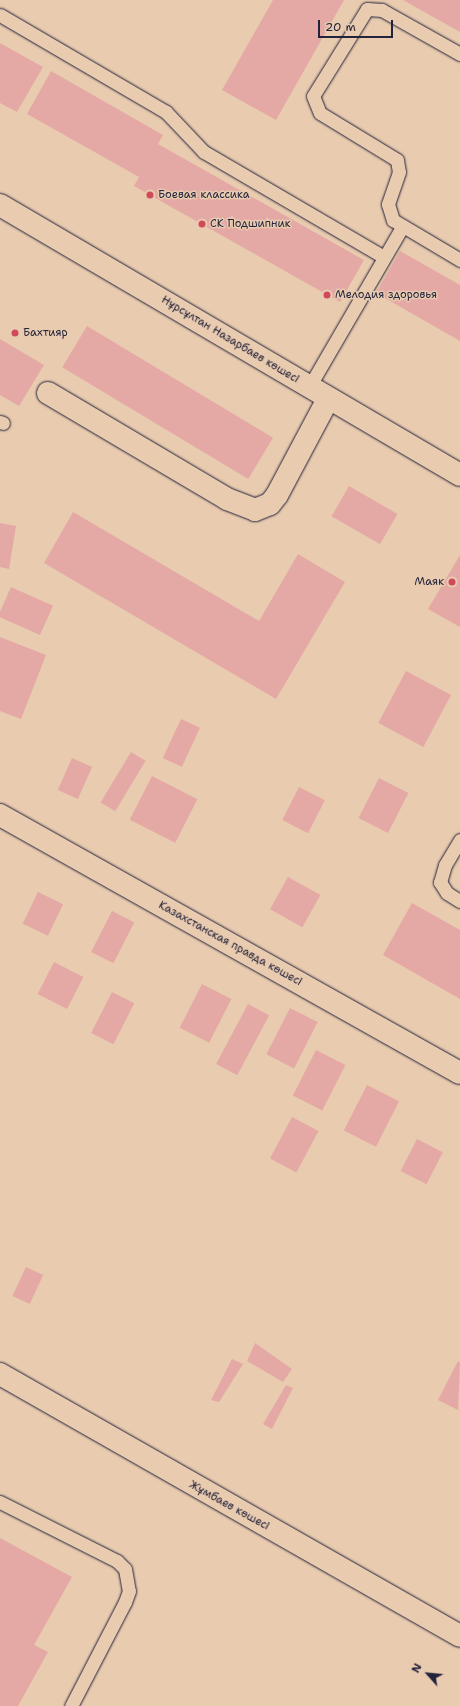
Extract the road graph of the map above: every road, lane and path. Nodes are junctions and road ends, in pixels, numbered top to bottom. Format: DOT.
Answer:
graph roads {
  1 [pos="0,15"];
  2 [pos="460,54"];
  3 [pos="0,205"];
  4 [pos="402,227"];
  5 [pos="384,257"];
  6 [pos="460,260"];
  7 [pos="309,387"];
  8 [pos="48,393"];
  9 [pos="328,399"];
  10 [pos="460,475"];
  11 [pos="0,815"];
  12 [pos="460,840"];
  13 [pos="460,901"];
  14 [pos="460,1073"];
  15 [pos="0,1374"];
  16 [pos="0,1502"];
  17 [pos="460,1636"];
  18 [pos="70,1706"];
  1 -- 5 [label="lane"];
  2 -- 4 [label="lane"];
  3 -- 7 [label="main road, Нұрсұлтан Назарбаев көшесі"];
  4 -- 5 [label="lane"];
  4 -- 6 [label="lane"];
  5 -- 7 [label="lane"];
  7 -- 9 [label="main road, Нұрсұлтан Назарбаев көшесі"];
  8 -- 9 [label="main road"];
  9 -- 10 [label="main road, Нұрсұлтан Назарбаев көшесі"];
  11 -- 14 [label="main road, Казахстанская правда көшесі"];
  12 -- 13 [label="lane"];
  15 -- 17 [label="main road, Жұмбаев көшесі"];
  16 -- 18 [label="lane"];
}
